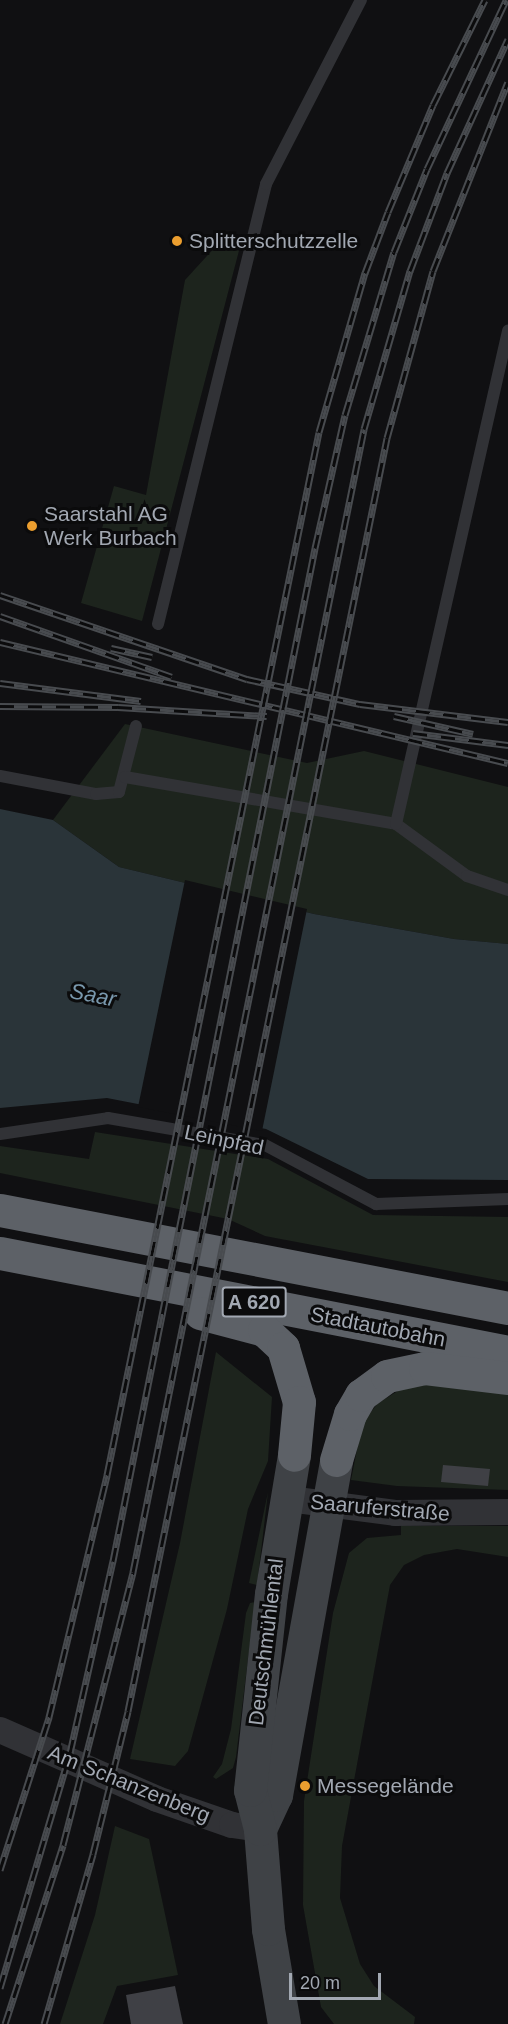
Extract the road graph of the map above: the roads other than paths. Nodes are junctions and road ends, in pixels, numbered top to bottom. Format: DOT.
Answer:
graph roads {
  1 [pos="361,0"];
  2 [pos="508,331"];
  3 [pos="158,624"];
  4 [pos="136,726"];
  5 [pos="0,776"];
  6 [pos="125,777"];
  7 [pos="396,824"];
  8 [pos="508,890"];
  9 [pos="0,1134"];
  10 [pos="508,1199"];
  11 [pos="0,1210"];
  12 [pos="0,1255"];
  13 [pos="508,1308"];
  14 [pos="508,1352"];
  15 [pos="508,1378"];
  16 [pos="294,1455"];
  17 [pos="336,1460"];
  18 [pos="289,1499"];
  19 [pos="327,1505"];
  20 [pos="508,1512"];
  21 [pos="0,1730"];
  22 [pos="260,1829"];
  23 [pos="284,2024"];
  1 -- 3 [label="lane"];
  2 -- 7 [label="lane"];
  4 -- 6 [label="lane"];
  5 -- 6 [label="lane"];
  6 -- 7 [label="lane"];
  7 -- 8 [label="lane"];
  9 -- 10 [label="lane, Leinpfad"];
  11 -- 13 [label="highway, Stadtautobahn / A 620"];
  12 -- 14 [label="highway, Stadtautobahn / A 620"];
  12 -- 16 [label="highway"];
  15 -- 17 [label="highway"];
  16 -- 18 [label="main road, Deutschmühlental"];
  17 -- 19 [label="main road, Deutschmühlental"];
  18 -- 19 [label="street, Saaruferstraße"];
  18 -- 22 [label="main road, Deutschmühlental"];
  19 -- 20 [label="street, Saaruferstraße"];
  19 -- 22 [label="main road, Deutschmühlental"];
  21 -- 22 [label="street, Am Schanzenberg"];
  22 -- 23 [label="main road, Deutschmühlental"];
}
